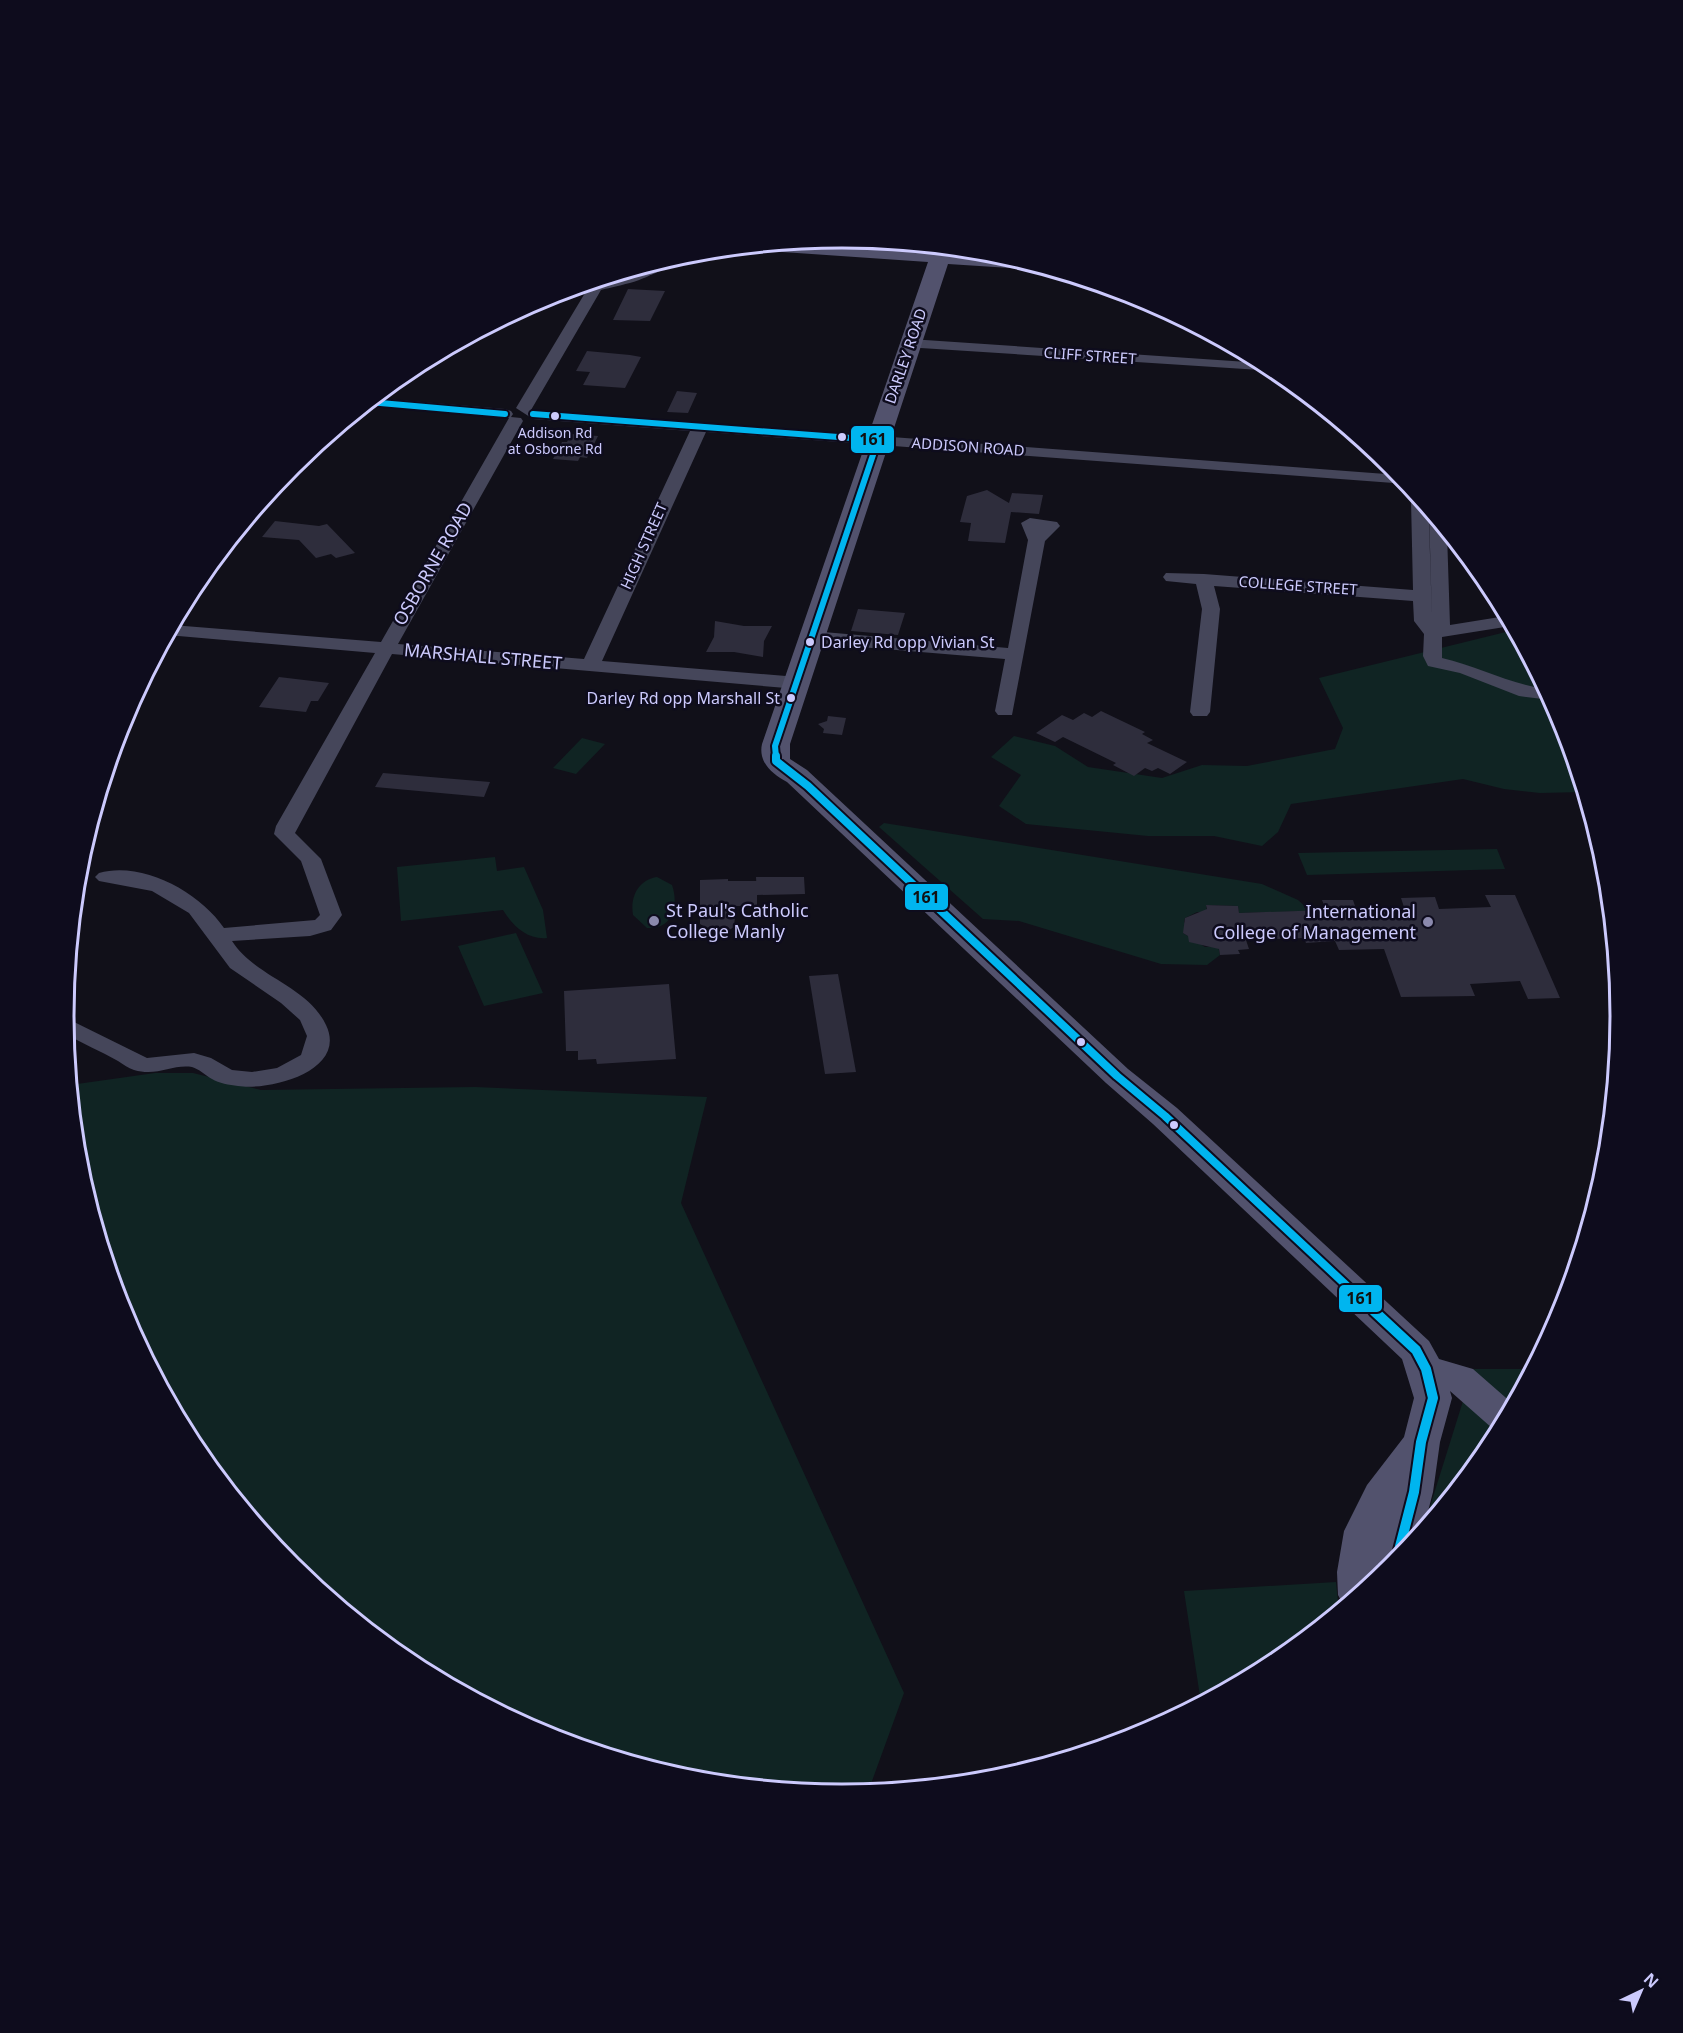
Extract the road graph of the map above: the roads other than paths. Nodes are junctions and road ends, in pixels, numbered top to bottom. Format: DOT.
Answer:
graph roads {
  1 [pos="854,248"];
  2 [pos="892,250"];
  3 [pos="940,255"];
  4 [pos="594,289"];
  5 [pos="910,344"];
  6 [pos="1250,367"];
  7 [pos="380,403"];
  8 [pos="519,414"];
  9 [pos="700,427"];
  10 [pos="878,440"];
  11 [pos="1390,479"];
  12 [pos="1420,512"];
  13 [pos="1438,534"];
  14 [pos="1037,540"];
  15 [pos="1172,577"];
  16 [pos="1204,579"];
  17 [pos="1423,596"];
  18 [pos="1501,622"];
  19 [pos="177,631"];
  20 [pos="1433,633"];
  21 [pos="812,637"];
  22 [pos="384,649"];
  23 [pos="1015,654"];
  24 [pos="590,666"];
  25 [pos="798,683"];
  26 [pos="1538,694"];
  27 [pos="1005,711"];
  28 [pos="1200,712"];
  29 [pos="106,877"];
  30 [pos="218,935"];
  31 [pos="74,1029"];
  32 [pos="1426,1369"];
  33 [pos="1499,1413"];
  34 [pos="1421,1442"];
  35 [pos="1401,1543"];
  36 [pos="1358,1585"];
  1 -- 2 [label="street"];
  3 -- 5 [label="street, DARLEY ROAD"];
  4 -- 8 [label="street, OSBORNE ROAD"];
  5 -- 6 [label="street, CLIFF STREET"];
  5 -- 10 [label="street, DARLEY ROAD"];
  7 -- 8 [label="street, ADDISON ROAD"];
  8 -- 9 [label="street, ADDISON ROAD"];
  8 -- 22 [label="street, OSBORNE ROAD"];
  9 -- 10 [label="street, ADDISON ROAD"];
  9 -- 24 [label="street, HIGH STREET"];
  10 -- 11 [label="street, ADDISON ROAD"];
  10 -- 21 [label="street, DARLEY ROAD"];
  12 -- 17 [label="street"];
  13 -- 20 [label="street"];
  14 -- 23 [label="street"];
  15 -- 16 [label="street, COLLEGE STREET"];
  16 -- 17 [label="street, COLLEGE STREET"];
  16 -- 28 [label="street"];
  17 -- 20 [label="street"];
  18 -- 20 [label="street"];
  19 -- 22 [label="street, MARSHALL STREET"];
  20 -- 26 [label="street"];
  21 -- 23 [label="street"];
  21 -- 25 [label="street, DARLEY ROAD"];
  22 -- 24 [label="street, MARSHALL STREET"];
  22 -- 30 [label="street, OSBORNE ROAD"];
  23 -- 27 [label="street"];
  24 -- 25 [label="street, MARSHALL STREET"];
  25 -- 32 [label="street, DARLEY ROAD"];
  29 -- 30 [label="street"];
  30 -- 31 [label="street"];
  32 -- 33 [label="street"];
  32 -- 34 [label="street, DARLEY ROAD"];
  34 -- 35 [label="street"];
  34 -- 36 [label="street"];
}
